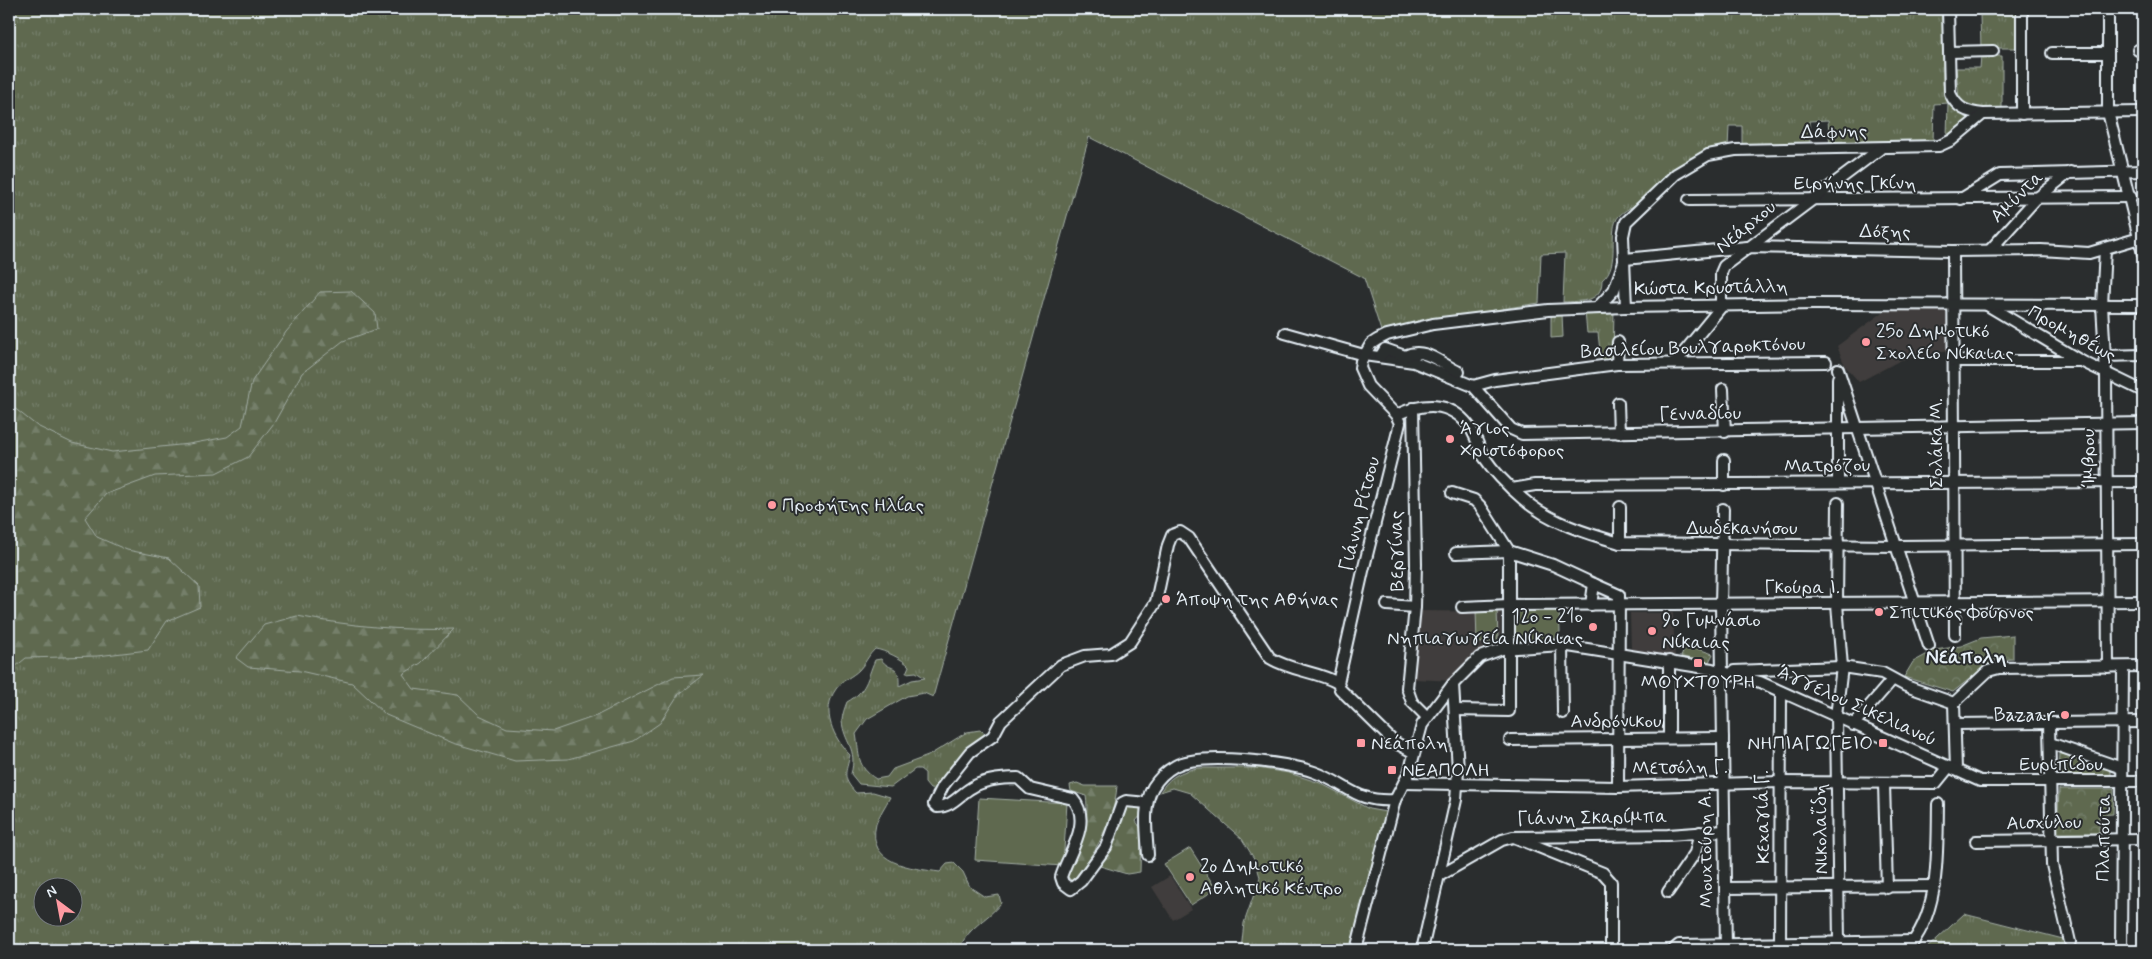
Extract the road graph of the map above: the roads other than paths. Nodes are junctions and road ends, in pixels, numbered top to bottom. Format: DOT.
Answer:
graph roads {
  1 [pos="1948,9"];
  2 [pos="2022,9"];
  3 [pos="2108,9"];
  4 [pos="1994,51"];
  5 [pos="1949,52"];
  6 [pos="2052,53"];
  7 [pos="2108,53"];
  8 [pos="2108,112"];
  9 [pos="2143,112"];
  10 [pos="1983,114"];
  11 [pos="2022,114"];
  12 [pos="1880,149"];
  13 [pos="2124,171"];
  14 [pos="2143,171"];
  15 [pos="2070,172"];
  16 [pos="2131,197"];
  17 [pos="2036,199"];
  18 [pos="1689,200"];
  19 [pos="1961,200"];
  20 [pos="1809,201"];
  21 [pos="2141,237"];
  22 [pos="1747,248"];
  23 [pos="1990,250"];
  24 [pos="2105,250"];
  25 [pos="1953,251"];
  26 [pos="2143,254"];
  27 [pos="1625,259"];
  28 [pos="1954,304"];
  29 [pos="1986,305"];
  30 [pos="2143,305"];
  31 [pos="2102,306"];
  32 [pos="1626,307"];
  33 [pos="1721,307"];
  34 [pos="1597,308"];
  35 [pos="1285,333"];
  36 [pos="1618,342"];
  37 [pos="1364,355"];
  38 [pos="2105,356"];
  39 [pos="2143,356"];
  40 [pos="1380,357"];
  41 [pos="1954,361"];
  42 [pos="2081,361"];
  43 [pos="1676,362"];
  44 [pos="1826,362"];
  45 [pos="1617,364"];
  46 [pos="1459,372"];
  47 [pos="2106,374"];
  48 [pos="1473,386"];
  49 [pos="1724,389"];
  50 [pos="2143,391"];
  51 [pos="1618,403"];
  52 [pos="1413,408"];
  53 [pos="1396,415"];
  54 [pos="2106,423"];
  55 [pos="2143,423"];
  56 [pos="1857,427"];
  57 [pos="1838,428"];
  58 [pos="1952,428"];
  59 [pos="1725,432"];
  60 [pos="1619,433"];
  61 [pos="1724,460"];
  62 [pos="2106,482"];
  63 [pos="2143,482"];
  64 [pos="1838,483"];
  65 [pos="1876,483"];
  66 [pos="1954,483"];
  67 [pos="1724,485"];
  68 [pos="1512,489"];
  69 [pos="1452,493"];
  70 [pos="1838,503"];
  71 [pos="1620,507"];
  72 [pos="1723,509"];
  73 [pos="1620,543"];
  74 [pos="2106,544"];
  75 [pos="2143,544"];
  76 [pos="1723,546"];
  77 [pos="1837,546"];
  78 [pos="1897,546"];
  79 [pos="1955,546"];
  80 [pos="1509,551"];
  81 [pos="1456,553"];
  82 [pos="1594,584"];
  83 [pos="1619,601"];
  84 [pos="2107,602"];
  85 [pos="2143,602"];
  86 [pos="1954,603"];
  87 [pos="1836,604"];
  88 [pos="1915,604"];
  89 [pos="1387,605"];
  90 [pos="1509,605"];
  91 [pos="1591,605"];
  92 [pos="1720,605"];
  93 [pos="1415,607"];
  94 [pos="1462,607"];
  95 [pos="1955,635"];
  96 [pos="1562,645"];
  97 [pos="1929,646"];
  98 [pos="1509,648"];
  99 [pos="1618,654"];
  100 [pos="1669,661"];
  101 [pos="1842,666"];
  102 [pos="2143,666"];
  103 [pos="2108,667"];
  104 [pos="2123,667"];
  105 [pos="1723,671"];
  106 [pos="1892,680"];
  107 [pos="1338,683"];
  108 [pos="1453,684"];
  109 [pos="1781,692"];
  110 [pos="1954,703"];
  111 [pos="1455,710"];
  112 [pos="1563,713"];
  113 [pos="1836,716"];
  114 [pos="1427,717"];
  115 [pos="2122,722"];
  116 [pos="2143,722"];
  117 [pos="2050,723"];
  118 [pos="1956,724"];
  119 [pos="1853,725"];
  120 [pos="1618,738"];
  121 [pos="1669,738"];
  122 [pos="1723,738"];
  123 [pos="1510,740"];
  124 [pos="2050,743"];
  125 [pos="1413,752"];
  126 [pos="1952,768"];
  127 [pos="2122,768"];
  128 [pos="1980,781"];
  129 [pos="2050,781"];
  130 [pos="2122,781"];
  131 [pos="2143,781"];
  132 [pos="1780,782"];
  133 [pos="1404,783"];
  134 [pos="1838,783"];
  135 [pos="1884,784"];
  136 [pos="1458,786"];
  137 [pos="1722,786"];
  138 [pos="1618,787"];
  139 [pos="1395,800"];
  140 [pos="1147,803"];
  141 [pos="1938,804"];
  142 [pos="1724,831"];
  143 [pos="1700,832"];
  144 [pos="1513,837"];
  145 [pos="2121,839"];
  146 [pos="2143,839"];
  147 [pos="1976,841"];
  148 [pos="2050,841"];
  149 [pos="1148,855"];
  150 [pos="1440,876"];
  151 [pos="1935,886"];
  152 [pos="1725,888"];
  153 [pos="1782,888"];
  154 [pos="1839,888"];
  155 [pos="1887,888"];
  156 [pos="1668,892"];
  157 [pos="1914,941"];
  158 [pos="1839,942"];
  159 [pos="2070,942"];
  160 [pos="1780,943"];
  161 [pos="1726,947"];
  162 [pos="1676,948"];
  163 [pos="1356,950"];
  164 [pos="1422,950"];
  165 [pos="1611,950"];
  166 [pos="1906,950"];
  167 [pos="2122,950"];
  1 -- 5 [label="street"];
  2 -- 11 [label="street"];
  3 -- 7 [label="street"];
  4 -- 5 [label="street"];
  5 -- 10 [label="street"];
  6 -- 7 [label="street"];
  7 -- 8 [label="street"];
  8 -- 9 [label="street"];
  8 -- 11 [label="street"];
  8 -- 13 [label="street"];
  10 -- 11 [label="street"];
  10 -- 12 [label="street, Δάφνης"];
  12 -- 20 [label="street, Νεάρχου"];
  12 -- 27 [label="street, Δάφνης"];
  13 -- 14 [label="street"];
  13 -- 15 [label="street"];
  13 -- 16 [label="street"];
  15 -- 17 [label="street, Αμύντα"];
  15 -- 19 [label="street"];
  16 -- 17 [label="street, Ειρήνης Γκίνη"];
  16 -- 21 [label="street"];
  17 -- 19 [label="street, Ειρήνης Γκίνη"];
  17 -- 23 [label="street, Αμύντα"];
  18 -- 20 [label="street, Ειρήνης Γκίνη"];
  19 -- 20 [label="street, Ειρήνης Γκίνη"];
  20 -- 22 [label="street, Νεάρχου"];
  21 -- 24 [label="street, Δόξης"];
  21 -- 26 [label="street"];
  22 -- 25 [label="street, Δόξης"];
  22 -- 27 [label="street, Δόξης"];
  22 -- 33 [label="street, Νεάρχου"];
  23 -- 24 [label="street, Δόξης"];
  23 -- 25 [label="street, Δόξης"];
  24 -- 31 [label="street, Ίμβρου"];
  25 -- 28 [label="street, Σολάκα Μ."];
  27 -- 32 [label="street, Δάφνης"];
  27 -- 34 [label="street"];
  28 -- 29 [label="street, Κώστα Κρυστάλλη"];
  28 -- 33 [label="street, Κώστα Κρυστάλλη"];
  28 -- 41 [label="street, Σολάκα Μ."];
  29 -- 31 [label="street, Κώστα Κρυστάλλη"];
  29 -- 42 [label="street, Προμηθέως"];
  30 -- 31 [label="street, Κώστα Κρυστάλλη"];
  31 -- 38 [label="street, Ίμβρου"];
  32 -- 33 [label="street, Κώστα Κρυστάλλη"];
  32 -- 34 [label="street, Κώστα Κρυστάλλη"];
  33 -- 43 [label="street"];
  34 -- 37 [label="street, Κώστα Κρυστάλλη"];
  35 -- 37 [label="street, Γενναδίου"];
  36 -- 45 [label="street"];
  37 -- 40 [label="street, Γενναδίου"];
  37 -- 53 [label="street"];
  38 -- 39 [label="street"];
  38 -- 47 [label="street, Ίμβρου"];
  40 -- 46 [label="street"];
  40 -- 48 [label="street, Γενναδίου"];
  41 -- 42 [label="street"];
  41 -- 58 [label="street, Σολάκα Μ."];
  42 -- 47 [label="street, Προμηθέως"];
  43 -- 44 [label="street, Βασιλείου Βουλγαροκτόνου"];
  43 -- 45 [label="street, Βασιλείου Βουλγαροκτόνου"];
  45 -- 48 [label="street, Βασιλείου Βουλγαροκτόνου"];
  47 -- 50 [label="street, Προμηθέως"];
  47 -- 54 [label="street, Ίμβρου"];
  48 -- 60 [label="street, Γενναδίου"];
  49 -- 59 [label="street"];
  51 -- 60 [label="street"];
  52 -- 53 [label="street, Δωδεκανήσου"];
  52 -- 68 [label="street, Δωδεκανήσου"];
  52 -- 93 [label="street, Βεργίνας"];
  53 -- 107 [label="street, Γιάννη Ρίτσου"];
  54 -- 55 [label="street, Γενναδίου"];
  54 -- 58 [label="street, Γενναδίου"];
  54 -- 62 [label="street, Ίμβρου"];
  56 -- 57 [label="street, Γενναδίου"];
  56 -- 57 [label="street"];
  56 -- 58 [label="street, Γενναδίου"];
  56 -- 65 [label="street"];
  57 -- 59 [label="street, Γενναδίου"];
  57 -- 64 [label="street"];
  58 -- 66 [label="street, Σολάκα Μ."];
  59 -- 60 [label="street, Γενναδίου"];
  61 -- 67 [label="street"];
  62 -- 63 [label="street, Ματρόζου"];
  62 -- 66 [label="street, Ματρόζου"];
  62 -- 74 [label="street, Ίμβρου"];
  64 -- 65 [label="street, Ματρόζου"];
  64 -- 67 [label="street, Ματρόζου"];
  65 -- 66 [label="street, Ματρόζου"];
  65 -- 78 [label="street"];
  66 -- 79 [label="street, Σολάκα Μ."];
  67 -- 68 [label="street, Ματρόζου"];
  68 -- 73 [label="street, Δωδεκανήσου"];
  69 -- 80 [label="street"];
  70 -- 77 [label="street, Νικολαΐδη"];
  71 -- 73 [label="street"];
  72 -- 76 [label="street, Μουχτούρη Α."];
  73 -- 76 [label="street, Δωδεκανήσου"];
  74 -- 75 [label="street, Δωδεκανήσου"];
  74 -- 79 [label="street, Δωδεκανήσου"];
  74 -- 84 [label="street, Ίμβρου"];
  76 -- 77 [label="street, Δωδεκανήσου"];
  76 -- 92 [label="street, Μουχτούρη Α."];
  77 -- 78 [label="street, Δωδεκανήσου"];
  77 -- 87 [label="street, Νικολαΐδη"];
  78 -- 79 [label="street, Δωδεκανήσου"];
  78 -- 88 [label="street"];
  79 -- 86 [label="street, Σολάκα Μ."];
  80 -- 81 [label="street"];
  80 -- 82 [label="street"];
  80 -- 90 [label="street"];
  82 -- 83 [label="street"];
  82 -- 91 [label="street"];
  83 -- 91 [label="street, Γκούρα Ι."];
  83 -- 92 [label="street, Γκούρα Ι."];
  83 -- 99 [label="street"];
  84 -- 85 [label="street, Γκούρα Ι."];
  84 -- 86 [label="street, Γκούρα Ι."];
  84 -- 103 [label="street, Ίμβρου"];
  86 -- 88 [label="street, Γκούρα Ι."];
  86 -- 95 [label="street, Σολάκα Μ."];
  87 -- 88 [label="street, Γκούρα Ι."];
  87 -- 92 [label="street, Γκούρα Ι."];
  87 -- 101 [label="street, Νικολαΐδη"];
  88 -- 97 [label="street"];
  89 -- 93 [label="street"];
  90 -- 91 [label="street, Γκούρα Ι."];
  90 -- 94 [label="street, Γκούρα Ι."];
  90 -- 98 [label="street"];
  92 -- 105 [label="street, Μουχτούρη Α."];
  93 -- 114 [label="street, Βεργίνας"];
  96 -- 98 [label="street, Άγγελου Σικελιανού"];
  96 -- 99 [label="street, Άγγελου Σικελιανού"];
  96 -- 112 [label="street"];
  98 -- 108 [label="street, Άγγελου Σικελιανού"];
  98 -- 111 [label="street"];
  99 -- 100 [label="street, Άγγελου Σικελιανού"];
  99 -- 120 [label="street"];
  100 -- 105 [label="street, Άγγελου Σικελιανού"];
  100 -- 121 [label="street"];
  101 -- 105 [label="street"];
  101 -- 106 [label="street"];
  101 -- 113 [label="street, Νικολαΐδη"];
  102 -- 104 [label="street"];
  103 -- 104 [label="street"];
  103 -- 110 [label="street"];
  104 -- 115 [label="street, Πλαπούτα"];
  105 -- 109 [label="street, Άγγελου Σικελιανού"];
  105 -- 122 [label="street, Μουχτούρη Α."];
  106 -- 110 [label="street"];
  106 -- 119 [label="street"];
  107 -- 125 [label="street"];
  107 -- 140 [label="street"];
  108 -- 111 [label="street"];
  108 -- 114 [label="street, Άγγελου Σικελιανού"];
  109 -- 113 [label="street, Άγγελου Σικελιανού"];
  109 -- 132 [label="street, Κεχαγιά Γ."];
  110 -- 118 [label="street"];
  111 -- 136 [label="street"];
  113 -- 119 [label="street, Άγγελου Σικελιανού"];
  113 -- 134 [label="street, Νικολαΐδη"];
  114 -- 125 [label="street, Άγγελου Σικελιανού"];
  115 -- 116 [label="street"];
  115 -- 117 [label="street"];
  115 -- 127 [label="street, Πλαπούτα"];
  117 -- 118 [label="street"];
  117 -- 124 [label="street"];
  118 -- 126 [label="street"];
  119 -- 126 [label="street, Άγγελου Σικελιανού"];
  120 -- 121 [label="street, Ανδρόνικου"];
  120 -- 123 [label="street, Ανδρόνικου"];
  120 -- 138 [label="street"];
  121 -- 122 [label="street, Ανδρόνικου"];
  122 -- 137 [label="street, Μουχτούρη Α."];
  124 -- 127 [label="street"];
  124 -- 129 [label="street"];
  125 -- 133 [label="street"];
  126 -- 128 [label="street, Άγγελου Σικελιανού"];
  126 -- 135 [label="street, Μετσόλη Γ."];
  127 -- 130 [label="street, Πλαπούτα"];
  128 -- 129 [label="street, Ευριπίδου"];
  129 -- 130 [label="street, Ευριπίδου"];
  129 -- 148 [label="street"];
  130 -- 131 [label="street, Ευριπίδου"];
  130 -- 145 [label="street, Πλαπούτα"];
  132 -- 134 [label="street, Μετσόλη Γ."];
  132 -- 137 [label="street, Μετσόλη Γ."];
  132 -- 153 [label="street, Κεχαγιά Γ."];
  133 -- 136 [label="street, Μετσόλη Γ."];
  133 -- 139 [label="street"];
  134 -- 135 [label="street, Μετσόλη Γ."];
  134 -- 154 [label="street, Νικολαΐδη"];
  135 -- 155 [label="street"];
  136 -- 138 [label="street, Μετσόλη Γ."];
  136 -- 150 [label="street"];
  137 -- 138 [label="street, Μετσόλη Γ."];
  137 -- 142 [label="street, Μουχτούρη Α."];
  139 -- 140 [label="street"];
  139 -- 163 [label="street"];
  140 -- 149 [label="street"];
  141 -- 151 [label="street"];
  142 -- 143 [label="street, Γιάννη Σκαρίμπα"];
  142 -- 152 [label="street, Μουχτούρη Α."];
  143 -- 144 [label="street, Γιάννη Σκαρίμπα"];
  143 -- 156 [label="street"];
  144 -- 150 [label="street, Γιάννη Σκαρίμπα"];
  144 -- 165 [label="street"];
  145 -- 146 [label="street, Αισχύλου"];
  145 -- 148 [label="street, Αισχύλου"];
  145 -- 167 [label="street, Πλαπούτα"];
  147 -- 148 [label="street, Αισχύλου"];
  148 -- 159 [label="street"];
  150 -- 164 [label="street"];
  151 -- 155 [label="street"];
  151 -- 157 [label="street"];
  152 -- 153 [label="street"];
  152 -- 161 [label="street, Μουχτούρη Α."];
  153 -- 154 [label="street"];
  153 -- 160 [label="street, Κεχαγιά Γ."];
  154 -- 155 [label="street"];
  154 -- 158 [label="street, Νικολαΐδη"];
  157 -- 158 [label="street"];
  157 -- 166 [label="street"];
  158 -- 160 [label="street"];
  160 -- 161 [label="street"];
  161 -- 162 [label="street"];
}
